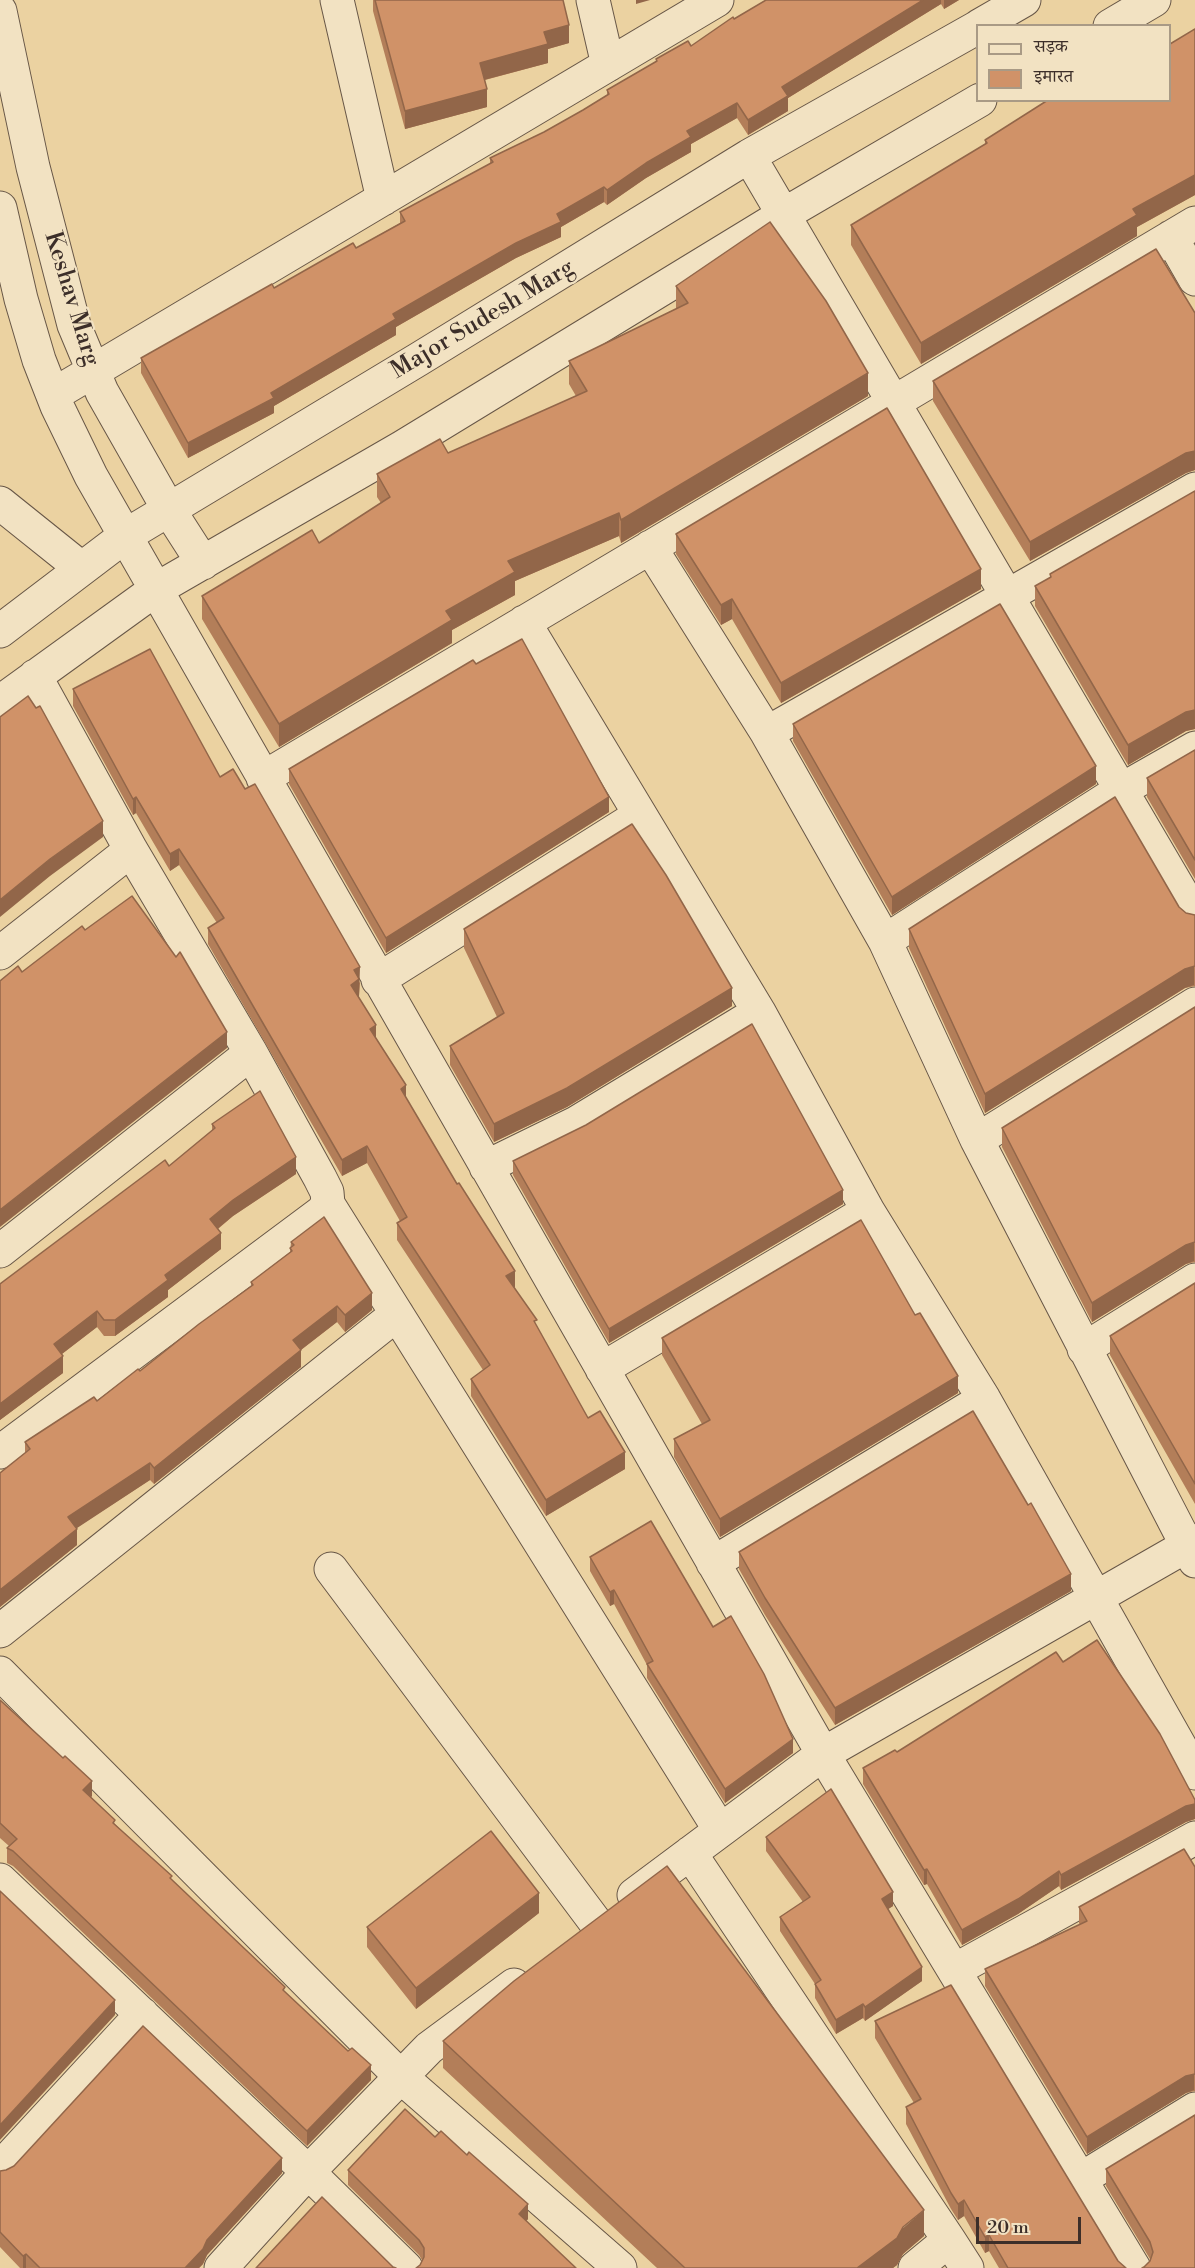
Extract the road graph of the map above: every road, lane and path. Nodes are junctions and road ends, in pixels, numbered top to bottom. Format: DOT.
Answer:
graph roads {
  1 [pos="337,0"];
  2 [pos="593,0"];
  3 [pos="717,0"];
  4 [pos="1024,0"];
  5 [pos="1154,0"];
  6 [pos="0,11"];
  7 [pos="982,24"];
  8 [pos="1113,24"];
  9 [pos="976,27"];
  10 [pos="608,65"];
  11 [pos="977,102"];
  12 [pos="749,156"];
  13 [pos="383,199"];
  14 [pos="0,208"];
  15 [pos="783,214"];
  16 [pos="1183,230"];
  17 [pos="1195,279"];
  18 [pos="11,301"];
  19 [pos="93,371"];
  20 [pos="53,395"];
  21 [pos="893,402"];
  22 [pos="1195,489"];
  23 [pos="0,503"];
  24 [pos="169,510"];
  25 [pos="124,536"];
  26 [pos="650,547"];
  27 [pos="202,563"];
  28 [pos="81,568"];
  29 [pos="155,590"];
  30 [pos="1007,596"];
  31 [pos="524,622"];
  32 [pos="0,631"];
  33 [pos="35,676"];
  34 [pos="0,702"];
  35 [pos="767,733"];
  36 [pos="1195,748"];
  37 [pos="262,778"];
  38 [pos="1121,790"];
  39 [pos="640,815"];
  40 [pos="132,850"];
  41 [pos="1195,916"];
  42 [pos="885,941"];
  43 [pos="0,953"];
  44 [pos="378,980"];
  45 [pos="1195,1004"];
  46 [pos="759,1012"];
  47 [pos="251,1053"];
  48 [pos="977,1140"];
  49 [pos="486,1167"];
  50 [pos="328,1204"];
  51 [pos="868,1211"];
  52 [pos="0,1251"];
  53 [pos="1195,1280"];
  54 [pos="397,1314"];
  55 [pos="1084,1349"];
  56 [pos="602,1370"];
  57 [pos="984,1399"];
  58 [pos="0,1452"];
  59 [pos="1192,1549"];
  60 [pos="713,1563"];
  61 [pos="331,1569"];
  62 [pos="1096,1598"];
  63 [pos="0,1631"];
  64 [pos="0,1673"];
  65 [pos="823,1754"];
  66 [pos="1195,1773"];
  67 [pos="720,1830"];
  68 [pos="1195,1838"];
  69 [pos="690,1853"];
  70 [pos="0,1880"];
  71 [pos="540,1965"];
  72 [pos="955,1970"];
  73 [pos="142,2014"];
  74 [pos="401,2077"];
  75 [pos="1195,2109"];
  76 [pos="0,2168"];
  77 [pos="308,2172"];
  78 [pos="1081,2179"];
  79 [pos="949,2240"];
  80 [pos="221,2268"];
  81 [pos="406,2268"];
  82 [pos="620,2268"];
  83 [pos="915,2268"];
  84 [pos="967,2268"];
  85 [pos="1134,2268"];
  1 -- 13 [label="street"];
  2 -- 10 [label="street"];
  3 -- 10 [label="street"];
  4 -- 7 [label="street, Major Sudesh Marg"];
  5 -- 8 [label="street"];
  6 -- 19 [label="street, Keshav Marg"];
  9 -- 12 [label="street, Major Sudesh Marg"];
  10 -- 13 [label="street"];
  11 -- 15 [label="street"];
  12 -- 15 [label="street"];
  12 -- 24 [label="street, Major Sudesh Marg"];
  13 -- 19 [label="street"];
  14 -- 18 [label="street, Keshav Marg"];
  15 -- 21 [label="street"];
  15 -- 27 [label="street"];
  16 -- 17 [label="street"];
  16 -- 21 [label="street"];
  18 -- 20 [label="street, Keshav Marg"];
  19 -- 20 [label="street"];
  19 -- 24 [label="street, Keshav Marg"];
  20 -- 25 [label="street, Keshav Marg"];
  21 -- 26 [label="street"];
  21 -- 30 [label="street"];
  22 -- 30 [label="street"];
  23 -- 28 [label="street"];
  24 -- 25 [label="street, Major Sudesh Marg"];
  24 -- 27 [label="street, Keshav Marg"];
  25 -- 28 [label="street, Major Sudesh Marg"];
  25 -- 29 [label="street, Keshav Marg"];
  26 -- 31 [label="street"];
  26 -- 35 [label="street"];
  27 -- 29 [label="street"];
  28 -- 32 [label="street, Major Sudesh Marg"];
  29 -- 33 [label="street"];
  29 -- 37 [label="street, Keshav Marg"];
  30 -- 35 [label="street"];
  30 -- 38 [label="street"];
  31 -- 37 [label="street"];
  31 -- 39 [label="street"];
  33 -- 34 [label="street"];
  33 -- 40 [label="street"];
  35 -- 42 [label="street"];
  36 -- 38 [label="street"];
  37 -- 44 [label="street, Keshav Marg"];
  38 -- 41 [label="street"];
  38 -- 42 [label="street"];
  39 -- 44 [label="street"];
  39 -- 46 [label="street"];
  40 -- 43 [label="street"];
  40 -- 47 [label="street"];
  42 -- 48 [label="street"];
  44 -- 49 [label="street, Keshav Marg"];
  45 -- 48 [label="street"];
  46 -- 49 [label="street"];
  46 -- 51 [label="street"];
  47 -- 50 [label="street"];
  47 -- 52 [label="street"];
  48 -- 55 [label="street"];
  49 -- 56 [label="street, Keshav Marg"];
  50 -- 54 [label="street"];
  50 -- 58 [label="street"];
  51 -- 56 [label="street"];
  51 -- 57 [label="street"];
  53 -- 55 [label="street"];
  54 -- 63 [label="street"];
  54 -- 67 [label="street"];
  55 -- 59 [label="street"];
  56 -- 60 [label="street, Keshav Marg"];
  57 -- 60 [label="street"];
  57 -- 62 [label="street"];
  59 -- 62 [label="street"];
  60 -- 65 [label="street, Keshav Marg"];
  61 -- 69 [label="street"];
  62 -- 65 [label="street"];
  62 -- 66 [label="street"];
  64 -- 74 [label="street"];
  65 -- 67 [label="street"];
  65 -- 72 [label="street, Keshav Marg"];
  67 -- 69 [label="street"];
  68 -- 72 [label="street"];
  69 -- 79 [label="street"];
  70 -- 73 [label="street"];
  71 -- 74 [label="street"];
  72 -- 78 [label="street, Keshav Marg"];
  73 -- 76 [label="street"];
  73 -- 77 [label="street"];
  74 -- 77 [label="street"];
  74 -- 82 [label="street"];
  75 -- 78 [label="street"];
  77 -- 80 [label="street"];
  77 -- 81 [label="street"];
  78 -- 85 [label="street, Keshav Marg"];
  79 -- 83 [label="street"];
  79 -- 84 [label="street"];
}
